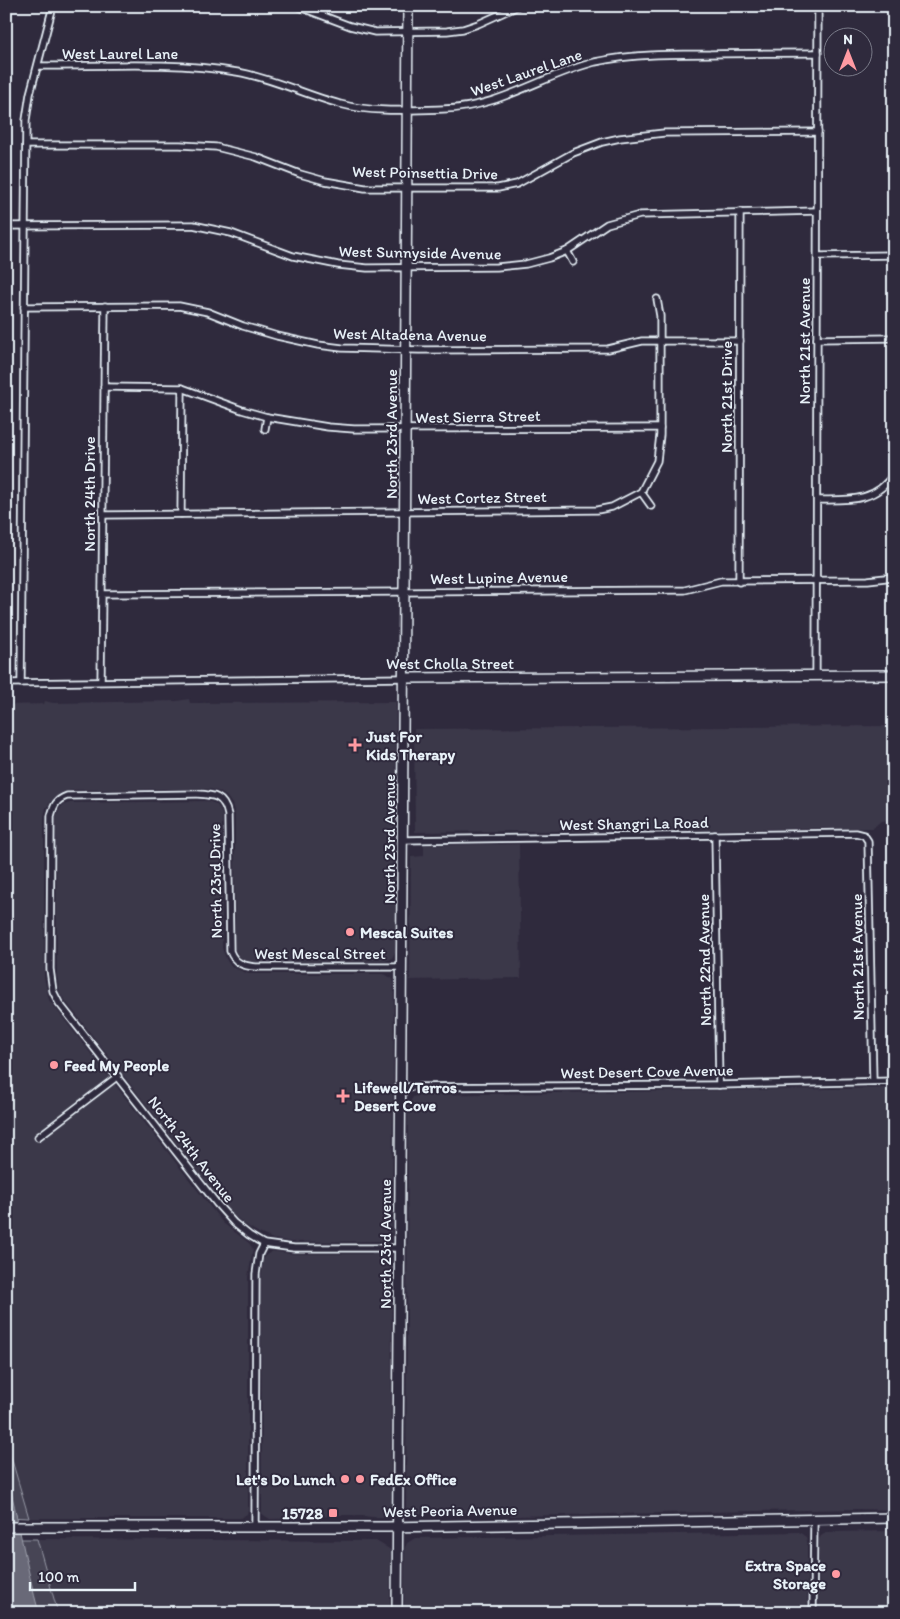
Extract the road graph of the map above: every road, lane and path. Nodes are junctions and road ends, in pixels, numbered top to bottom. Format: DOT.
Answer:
graph roads {
  1 [pos="53,6"];
  2 [pos="297,6"];
  3 [pos="408,6"];
  4 [pos="518,6"];
  5 [pos="818,6"];
  6 [pos="408,31"];
  7 [pos="818,53"];
  8 [pos="38,66"];
  9 [pos="408,109"];
  10 [pos="818,132"];
  11 [pos="26,145"];
  12 [pos="408,188"];
  13 [pos="817,211"];
  14 [pos="740,212"];
  15 [pos="6,226"];
  16 [pos="25,226"];
  17 [pos="567,251"];
  18 [pos="894,255"];
  19 [pos="818,256"];
  20 [pos="573,262"];
  21 [pos="407,268"];
  22 [pos="657,299"];
  23 [pos="104,306"];
  24 [pos="24,307"];
  25 [pos="894,338"];
  26 [pos="817,339"];
  27 [pos="660,340"];
  28 [pos="740,341"];
  29 [pos="406,350"];
  30 [pos="104,387"];
  31 [pos="182,388"];
  32 [pos="267,417"];
  33 [pos="660,428"];
  34 [pos="265,429"];
  35 [pos="405,430"];
  36 [pos="894,473"];
  37 [pos="641,492"];
  38 [pos="817,500"];
  39 [pos="651,506"];
  40 [pos="405,512"];
  41 [pos="181,514"];
  42 [pos="103,515"];
  43 [pos="894,577"];
  44 [pos="816,581"];
  45 [pos="739,582"];
  46 [pos="405,592"];
  47 [pos="102,594"];
  48 [pos="894,675"];
  49 [pos="816,676"];
  50 [pos="404,678"];
  51 [pos="101,681"];
  52 [pos="6,682"];
  53 [pos="21,683"];
  54 [pos="58,799"];
  55 [pos="864,835"];
  56 [pos="715,836"];
  57 [pos="403,840"];
  58 [pos="238,963"];
  59 [pos="402,967"];
  60 [pos="118,1076"];
  61 [pos="873,1081"];
  62 [pos="894,1081"];
  63 [pos="719,1085"];
  64 [pos="400,1087"];
  65 [pos="38,1138"];
  66 [pos="264,1244"];
  67 [pos="400,1248"];
  68 [pos="894,1518"];
  69 [pos="814,1520"];
  70 [pos="255,1526"];
  71 [pos="398,1526"];
  72 [pos="6,1527"];
  73 [pos="398,1613"];
  74 [pos="813,1613"];
  1 -- 8 [label="street"];
  2 -- 6 [label="street"];
  3 -- 6 [label="street, North 23rd Avenue"];
  4 -- 6 [label="street"];
  5 -- 7 [label="street, North 21st Avenue"];
  6 -- 9 [label="street, North 23rd Avenue"];
  7 -- 9 [label="street, West Laurel Lane"];
  7 -- 10 [label="street, North 21st Avenue"];
  8 -- 9 [label="street, West Laurel Lane"];
  8 -- 11 [label="street"];
  9 -- 12 [label="street, North 23rd Avenue"];
  10 -- 12 [label="street, West Poinsettia Drive"];
  10 -- 13 [label="street, North 21st Avenue"];
  11 -- 12 [label="street, West Poinsettia Drive"];
  11 -- 16 [label="street"];
  12 -- 21 [label="street, North 23rd Avenue"];
  13 -- 14 [label="street, West Sunnyside Avenue"];
  13 -- 19 [label="street, North 21st Avenue"];
  14 -- 17 [label="street, West Sunnyside Avenue"];
  14 -- 28 [label="street, North 21st Drive"];
  15 -- 16 [label="street, West Sunnyside Avenue"];
  16 -- 21 [label="street, West Sunnyside Avenue"];
  16 -- 24 [label="street"];
  17 -- 20 [label="street"];
  17 -- 21 [label="street, West Sunnyside Avenue"];
  18 -- 19 [label="street"];
  19 -- 26 [label="street, North 21st Avenue"];
  21 -- 29 [label="street, North 23rd Avenue"];
  22 -- 27 [label="street"];
  23 -- 24 [label="street, West Altadena Avenue"];
  23 -- 29 [label="street, West Altadena Avenue"];
  23 -- 30 [label="street, North 24th Drive"];
  24 -- 53 [label="street"];
  25 -- 26 [label="street"];
  26 -- 38 [label="street, North 21st Avenue"];
  27 -- 28 [label="street, West Altadena Avenue"];
  27 -- 29 [label="street, West Altadena Avenue"];
  27 -- 33 [label="street"];
  28 -- 45 [label="street, North 21st Drive"];
  29 -- 35 [label="street, North 23rd Avenue"];
  30 -- 31 [label="street, West Sierra Street"];
  30 -- 42 [label="street, North 24th Drive"];
  31 -- 32 [label="street, West Sierra Street"];
  31 -- 41 [label="street"];
  32 -- 34 [label="street"];
  32 -- 35 [label="street, West Sierra Street"];
  33 -- 35 [label="street, West Sierra Street"];
  33 -- 37 [label="street"];
  35 -- 40 [label="street, North 23rd Avenue"];
  36 -- 38 [label="street"];
  37 -- 39 [label="street"];
  37 -- 40 [label="street, West Cortez Street"];
  38 -- 44 [label="street, North 21st Avenue"];
  40 -- 41 [label="street, West Cortez Street"];
  40 -- 46 [label="street, North 23rd Avenue"];
  41 -- 42 [label="street, West Cortez Street"];
  42 -- 47 [label="street, North 24th Drive"];
  43 -- 44 [label="street, West Lupine Avenue"];
  44 -- 45 [label="street, West Lupine Avenue"];
  44 -- 49 [label="street, North 21st Avenue"];
  45 -- 46 [label="street, West Lupine Avenue"];
  46 -- 47 [label="street, West Lupine Avenue"];
  46 -- 50 [label="street, North 23rd Avenue"];
  47 -- 51 [label="street, North 24th Drive"];
  48 -- 49 [label="street, West Cholla Street"];
  49 -- 50 [label="street, West Cholla Street"];
  50 -- 51 [label="street, West Cholla Street"];
  50 -- 57 [label="street, North 23rd Avenue"];
  51 -- 53 [label="street, West Cholla Street"];
  52 -- 53 [label="street, West Cholla Street"];
  54 -- 58 [label="street, North 23rd Drive"];
  54 -- 60 [label="street, North 24th Avenue"];
  55 -- 56 [label="street, West Shangri La Road"];
  55 -- 61 [label="street, North 21st Avenue"];
  56 -- 57 [label="street, West Shangri La Road"];
  56 -- 63 [label="street, North 22nd Avenue"];
  57 -- 59 [label="street, North 23rd Avenue"];
  58 -- 59 [label="street, West Mescal Street"];
  59 -- 64 [label="street, North 23rd Avenue"];
  60 -- 65 [label="street"];
  60 -- 66 [label="street, North 24th Avenue"];
  61 -- 62 [label="street, West Desert Cove Avenue"];
  61 -- 63 [label="street, West Desert Cove Avenue"];
  63 -- 64 [label="street, West Desert Cove Avenue"];
  64 -- 67 [label="street, North 23rd Avenue"];
  66 -- 67 [label="street"];
  66 -- 70 [label="street"];
  67 -- 71 [label="street, North 23rd Avenue"];
  68 -- 69 [label="street, West Peoria Avenue"];
  69 -- 71 [label="street, West Peoria Avenue"];
  69 -- 74 [label="street"];
  70 -- 71 [label="street, West Peoria Avenue"];
  70 -- 72 [label="street, West Peoria Avenue"];
  71 -- 73 [label="street, North 23rd Avenue"];
}
